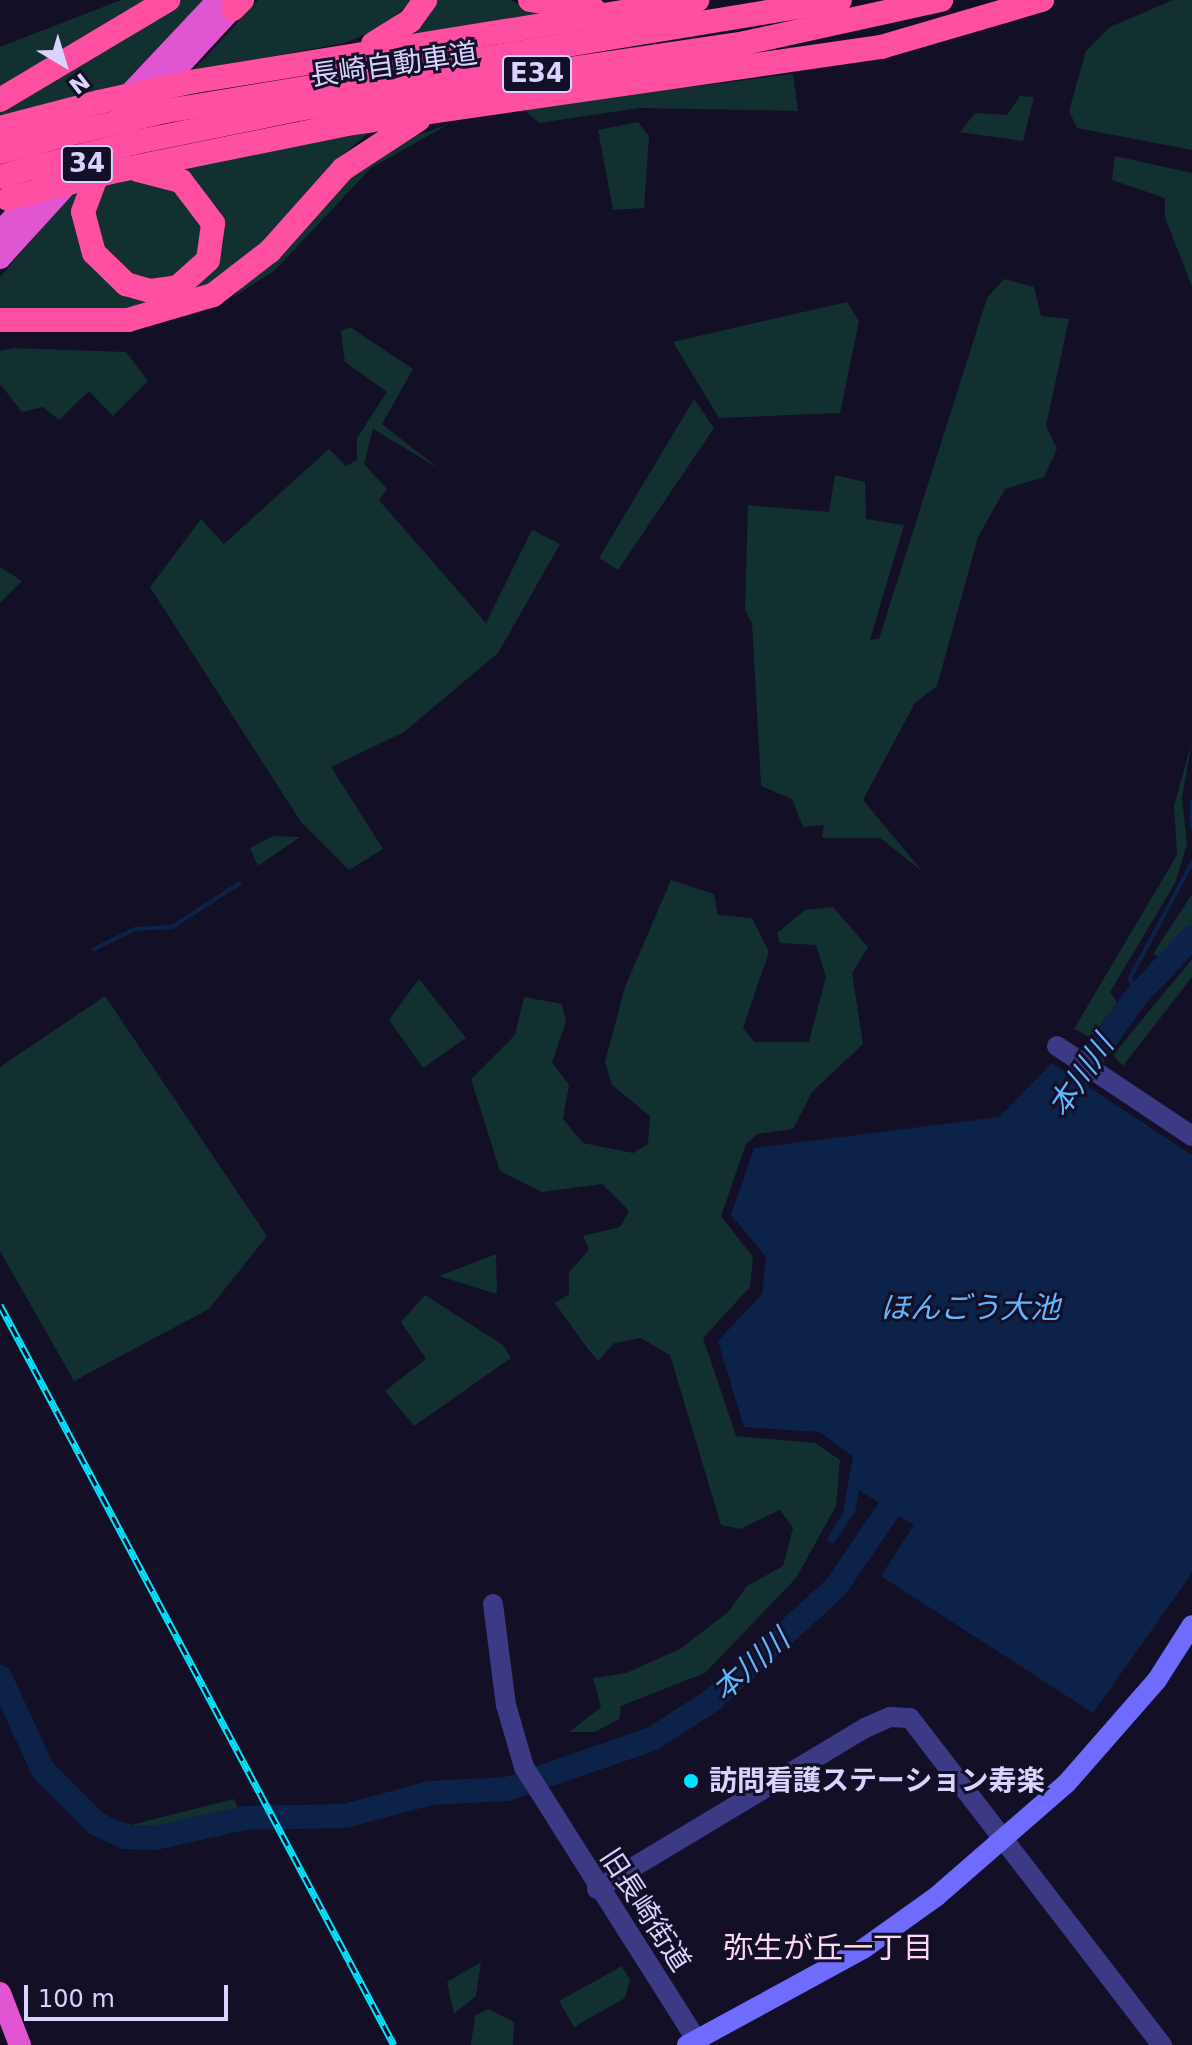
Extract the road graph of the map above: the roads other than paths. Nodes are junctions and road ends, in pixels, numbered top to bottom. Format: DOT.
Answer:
graph roads {
  1 [pos="168,0"];
  2 [pos="425,0"];
  3 [pos="530,0"];
  4 [pos="697,0"];
  5 [pos="840,0"];
  6 [pos="941,0"];
  7 [pos="1042,0"];
  8 [pos="233,2"];
  9 [pos="661,6"];
  10 [pos="316,59"];
  11 [pos="182,77"];
  12 [pos="0,100"];
  13 [pos="458,107"];
  14 [pos="0,128"];
  15 [pos="0,152"];
  16 [pos="111,172"];
  17 [pos="3,192"];
  18 [pos="0,232"];
  19 [pos="0,258"];
  20 [pos="0,320"];
  21 [pos="1057,1046"];
  22 [pos="1192,1136"];
  23 [pos="493,1604"];
  24 [pos="1192,1625"];
  25 [pos="1006,1838"];
  26 [pos="597,1889"];
  27 [pos="0,1993"];
  28 [pos="694,2043"];
  29 [pos="20,2045"];
  30 [pos="1162,2045"];
  1 -- 12 [label="highway"];
  2 -- 10 [label="highway"];
  3 -- 9 [label="highway"];
  4 -- 9 [label="highway"];
  5 -- 15 [label="highway, 長崎自動車道 / E34, bridge"];
  6 -- 17 [label="highway, 長崎自動車道 / E34, bridge"];
  7 -- 13 [label="highway"];
  8 -- 11 [label="highway, 34"];
  8 -- 18 [label="highway, 34"];
  9 -- 10 [label="highway"];
  10 -- 11 [label="highway"];
  11 -- 14 [label="highway, bridge"];
  11 -- 16 [label="highway"];
  11 -- 19 [label="highway, 34"];
  13 -- 16 [label="highway"];
  13 -- 20 [label="highway"];
  16 -- 17 [label="highway, bridge"];
  21 -- 22 [label="street"];
  23 -- 26 [label="street, 旧長崎街道"];
  24 -- 25 [label="main road"];
  25 -- 26 [label="street"];
  25 -- 28 [label="main road"];
  25 -- 30 [label="street"];
  26 -- 28 [label="street, 旧長崎街道"];
  27 -- 29 [label="highway"];
}
